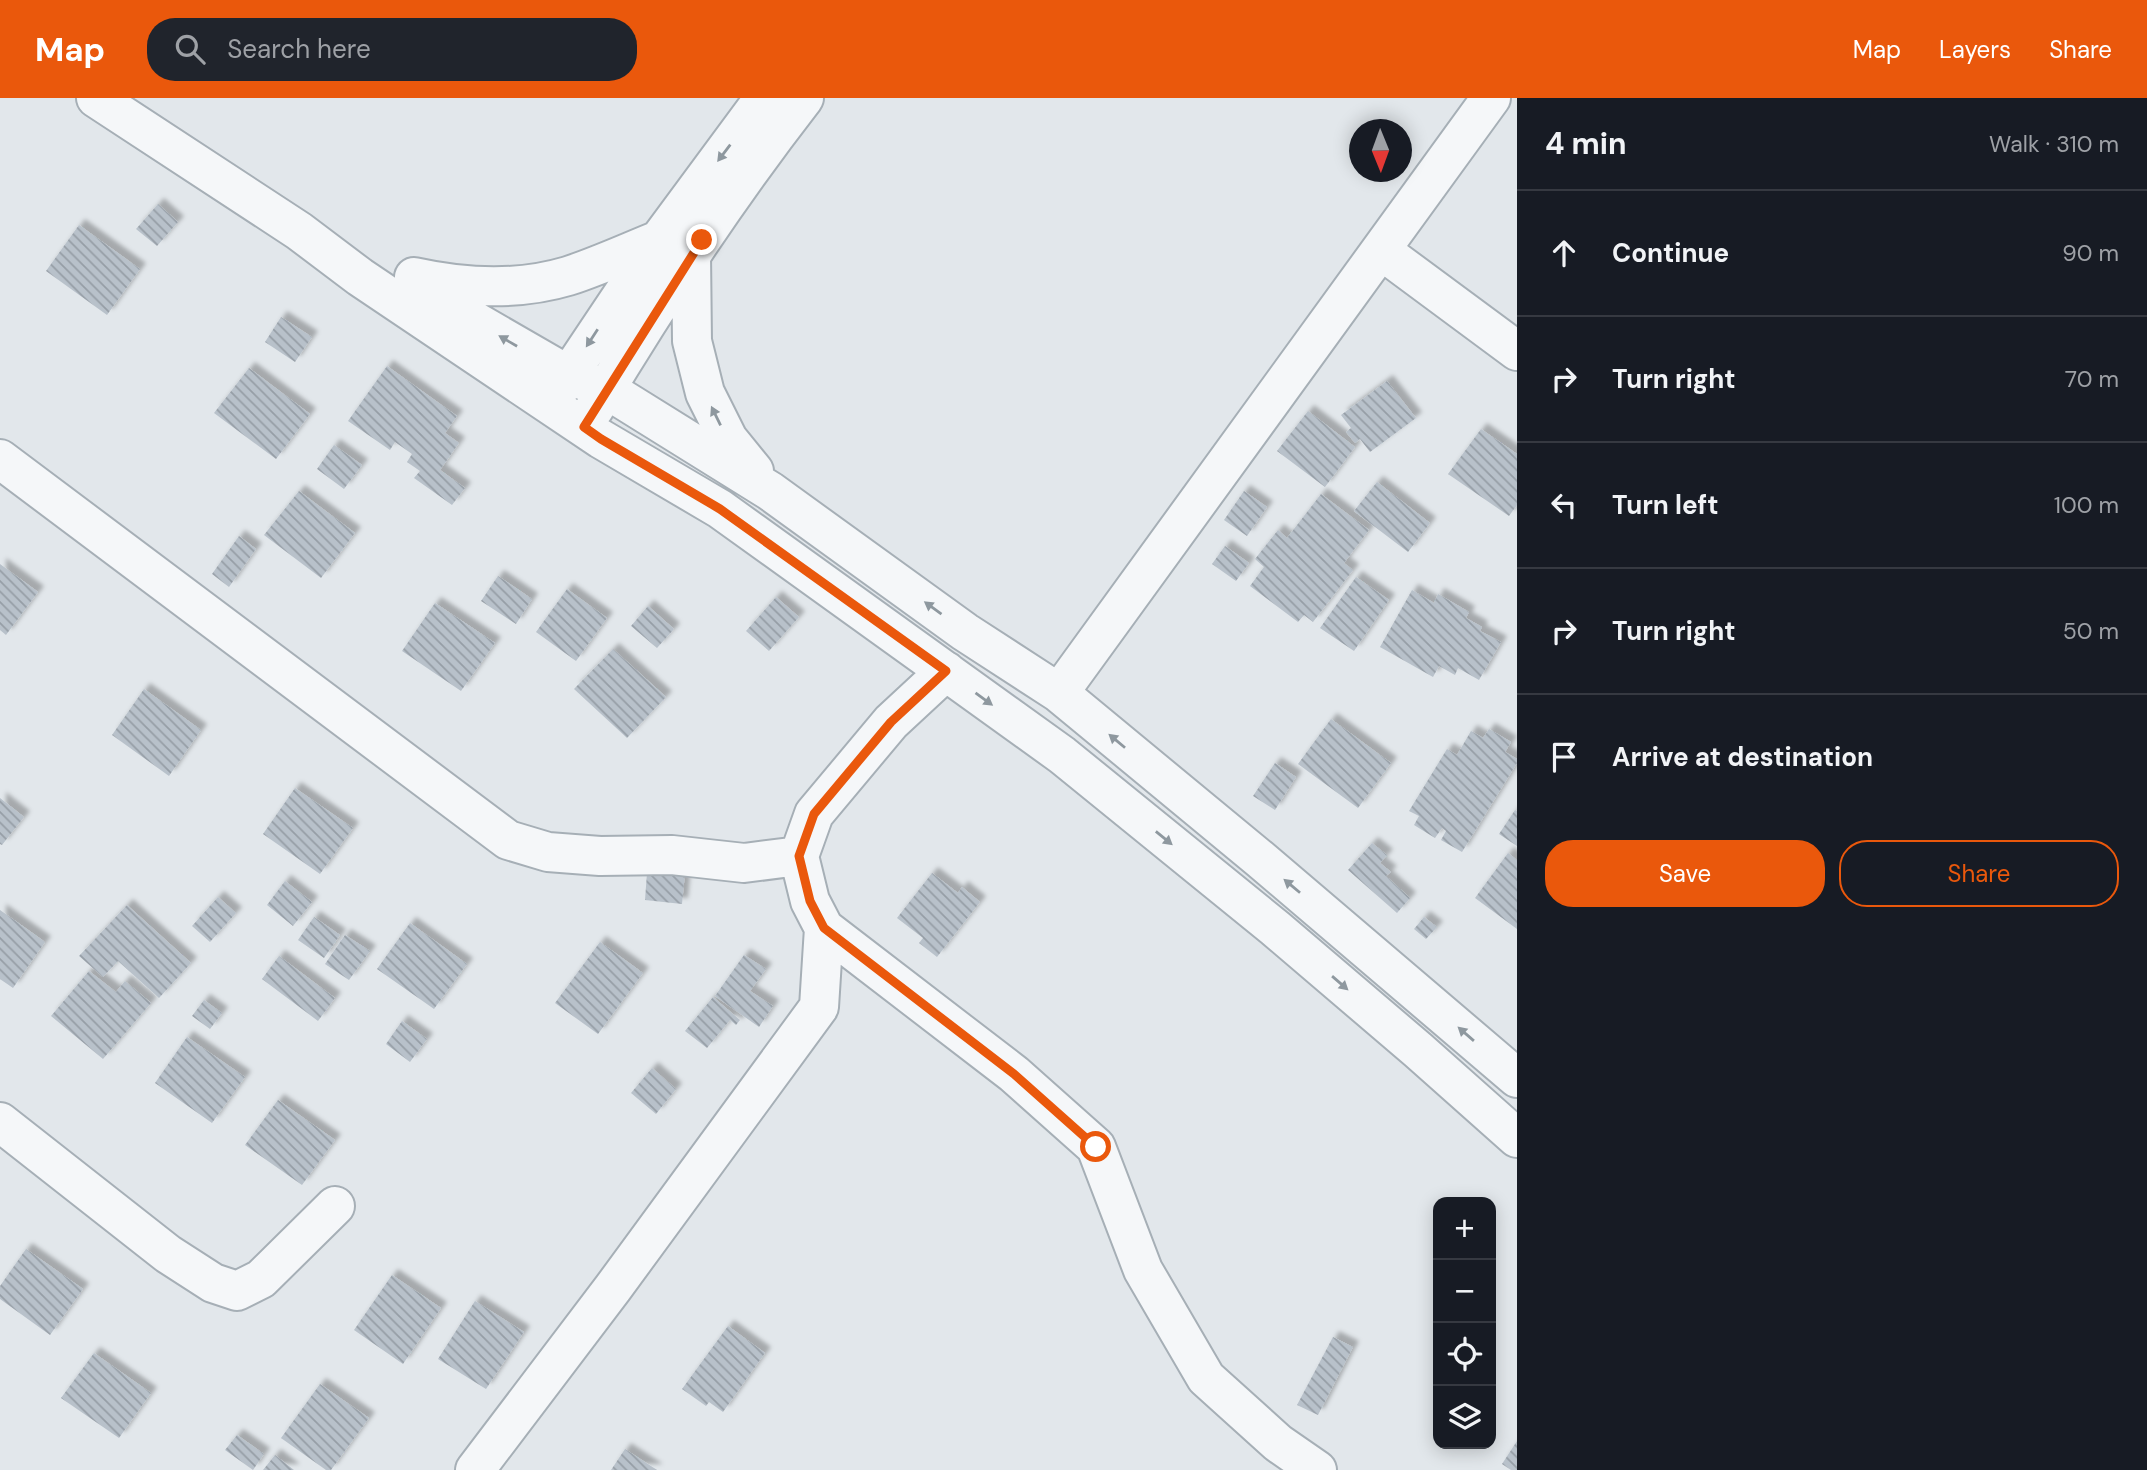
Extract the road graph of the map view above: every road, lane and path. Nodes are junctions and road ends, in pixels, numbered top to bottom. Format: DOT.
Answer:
graph roads {
  1 [pos="96,98"];
  2 [pos="764,98"];
  3 [pos="804,98"];
  4 [pos="1491,98"];
  5 [pos="299,231"];
  6 [pos="675,247"];
  7 [pos="1382,251"];
  8 [pos="392,274"];
  9 [pos="1517,351"];
  10 [pos="559,389"];
  11 [pos="606,389"];
  12 [pos="584,427"];
  13 [pos="0,459"];
  14 [pos="770,491"];
  15 [pos="946,671"];
  16 [pos="1059,693"];
  17 [pos="799,856"];
  18 [pos="824,928"];
  19 [pos="1517,1078"];
  20 [pos="0,1122"];
  21 [pos="1517,1138"];
  22 [pos="335,1206"];
  23 [pos="475,1470"];
  24 [pos="1317,1470"];
  1 -- 5 [label="street"];
  2 -- 6 [label="street, one-way"];
  3 -- 6 [label="street"];
  4 -- 7 [label="street"];
  5 -- 8 [label="street"];
  5 -- 10 [label="street"];
  6 -- 8 [label="street"];
  6 -- 10 [label="street, one-way"];
  6 -- 11 [label="street"];
  14 -- 6 [label="street, one-way"];
  7 -- 9 [label="street"];
  7 -- 16 [label="street"];
  10 -- 8 [label="street, one-way"];
  10 -- 11 [label="street"];
  10 -- 12 [label="street"];
  11 -- 12 [label="street"];
  11 -- 14 [label="street"];
  12 -- 15 [label="street"];
  13 -- 17 [label="street"];
  16 -- 14 [label="street, one-way"];
  15 -- 17 [label="street"];
  15 -- 21 [label="street, one-way"];
  19 -- 16 [label="street, one-way"];
  17 -- 18 [label="street"];
  18 -- 23 [label="street"];
  18 -- 24 [label="street"];
  20 -- 22 [label="street"];
}
